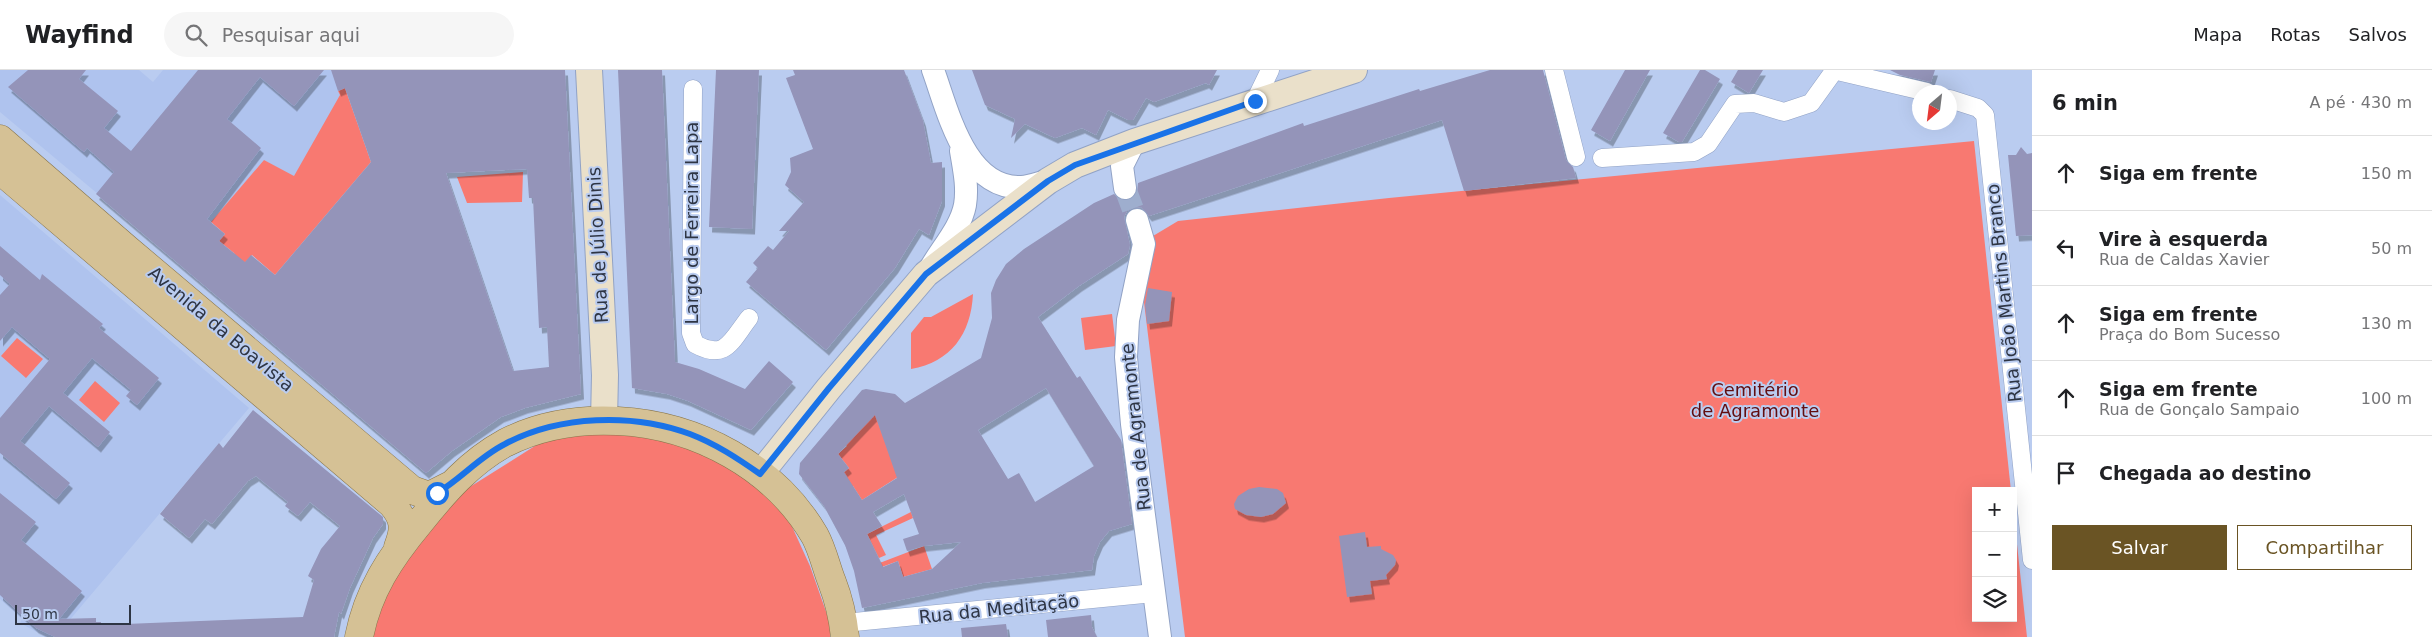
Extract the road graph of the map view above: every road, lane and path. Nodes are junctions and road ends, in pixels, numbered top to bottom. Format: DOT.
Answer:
graph roads {
  1 [pos="589,70"];
  2 [pos="933,70"];
  3 [pos="1270,70"];
  4 [pos="1554,70"];
  5 [pos="1834,70"];
  6 [pos="1341,72"];
  7 [pos="1912,88"];
  8 [pos="693,89"];
  9 [pos="1255,101"];
  10 [pos="1957,101"];
  11 [pos="0,138"];
  12 [pos="960,142"];
  13 [pos="1134,142"];
  14 [pos="1576,157"];
  15 [pos="1602,158"];
  16 [pos="0,170"];
  17 [pos="1048,181"];
  18 [pos="1126,188"];
  19 [pos="1137,220"];
  20 [pos="926,274"];
  21 [pos="748,318"];
  22 [pos="604,420"];
  23 [pos="760,474"];
  24 [pos="451,485"];
  25 [pos="398,547"];
  26 [pos="2032,560"];
  27 [pos="1154,593"];
  28 [pos="844,630"];
  29 [pos="358,637"];
  30 [pos="1160,637"];
  1 -- 22 [label="main road, Rua de Júlio Dinis"];
  2 -- 12 [label="street"];
  3 -- 9 [label="street"];
  4 -- 14 [label="street"];
  5 -- 7 [label="street"];
  5 -- 15 [label="street"];
  6 -- 9 [label="main road"];
  8 -- 21 [label="street, Largo de Ferreira Lapa"];
  9 -- 13 [label="main road"];
  10 -- 26 [label="street, Rua João Martins Branco"];
  11 -- 24 [label="main road, Avenida da Boavista"];
  12 -- 17 [label="street"];
  12 -- 20 [label="street"];
  13 -- 17 [label="main road"];
  13 -- 18 [label="street"];
  16 -- 25 [label="main road, Avenida da Boavista"];
  17 -- 20 [label="main road"];
  19 -- 27 [label="street, Rua de Agramonte"];
  20 -- 23 [label="main road"];
  22 -- 23 [label="main road"];
  22 -- 24 [label="main road"];
  23 -- 28 [label="main road"];
  24 -- 25 [label="main road"];
  25 -- 29 [label="main road"];
  27 -- 28 [label="street, Rua da Meditação"];
  27 -- 30 [label="street, Rua de Agramonte"];
}
